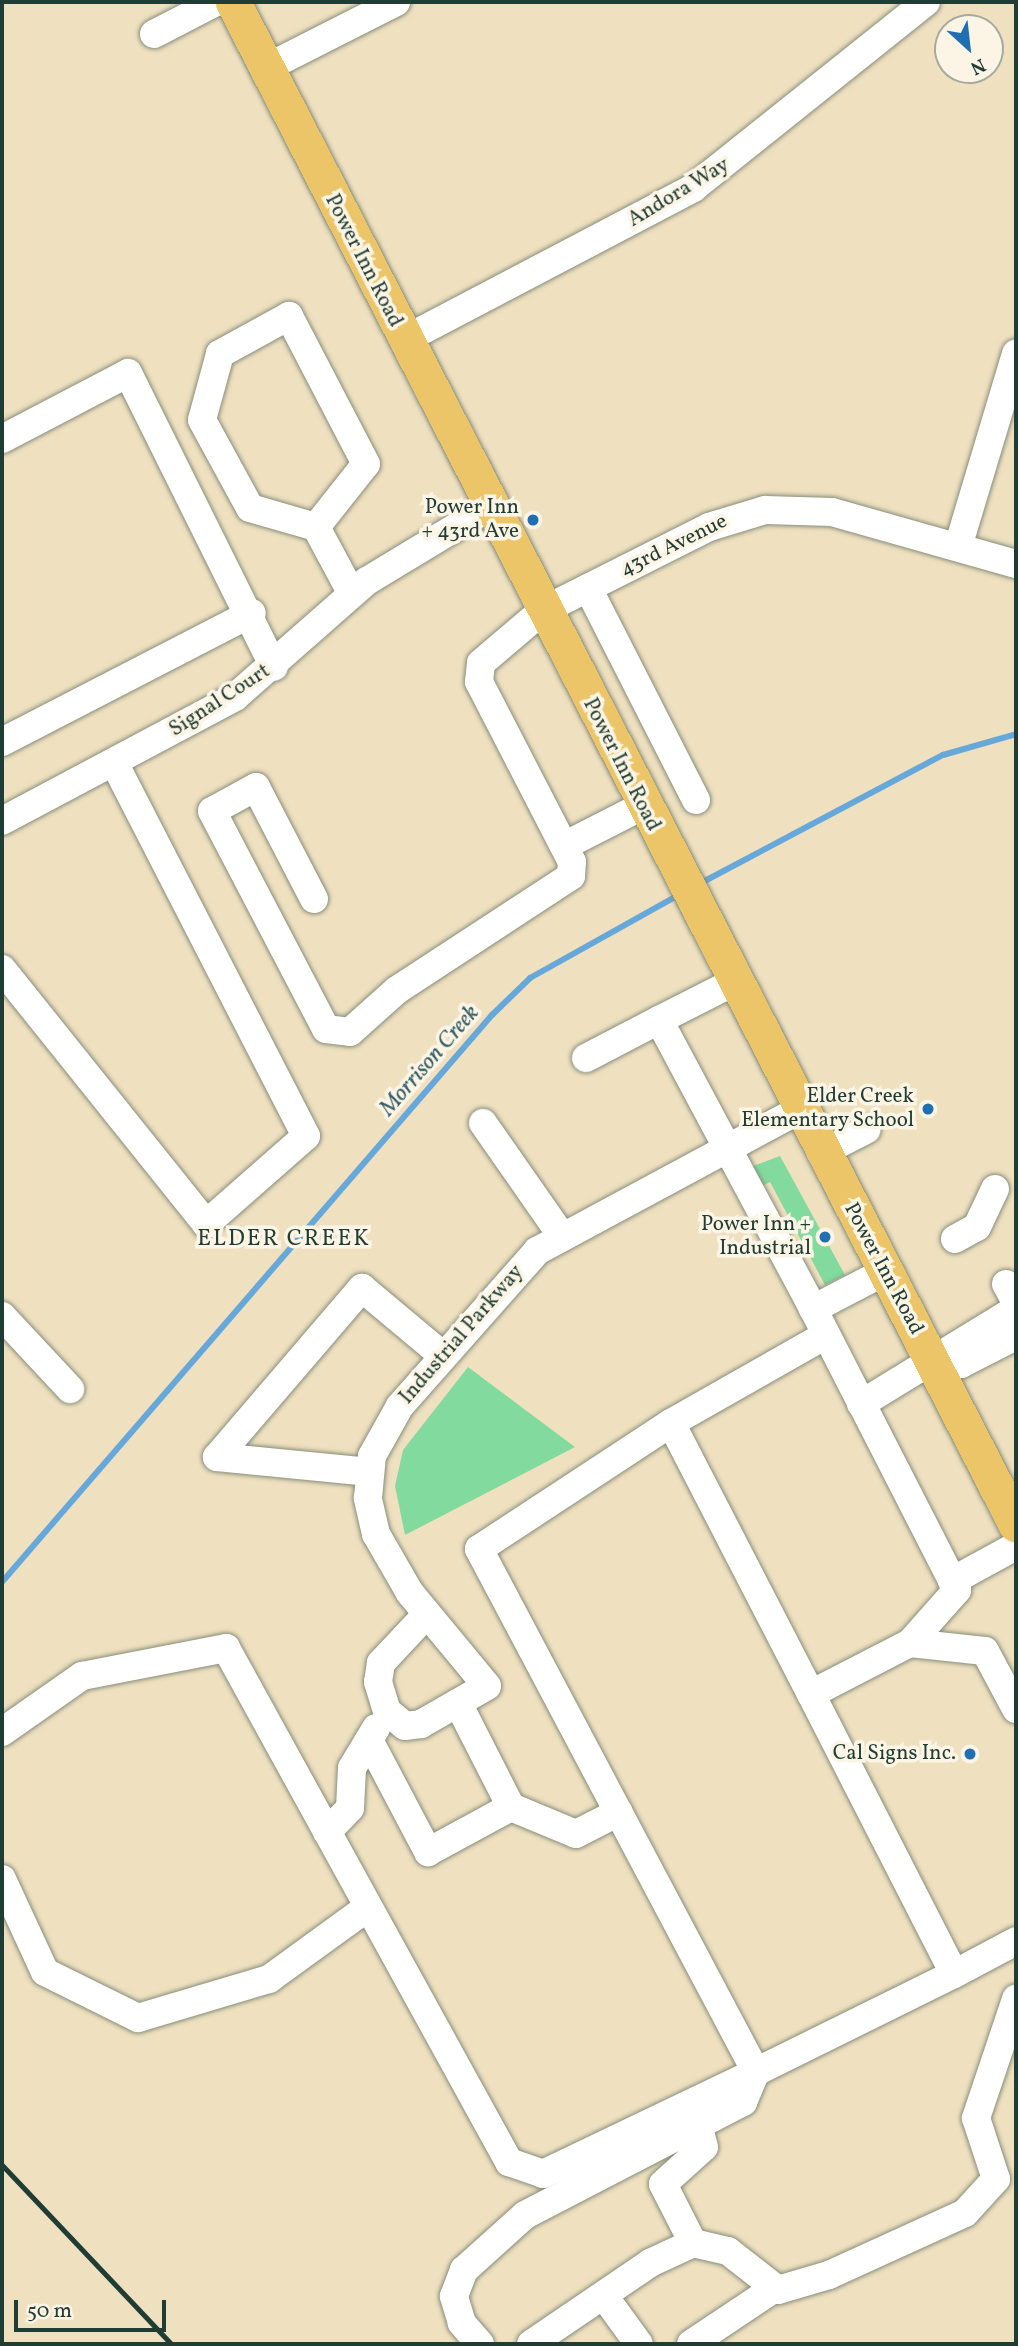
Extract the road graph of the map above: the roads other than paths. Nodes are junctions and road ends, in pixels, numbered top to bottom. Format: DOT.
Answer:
graph roads {
  1 [pos="216,2"];
  2 [pos="233,2"];
  3 [pos="396,2"];
  4 [pos="926,2"];
  5 [pos="154,34"];
  6 [pos="266,68"];
  7 [pos="404,340"];
  8 [pos="1016,354"];
  9 [pos="2,439"];
  10 [pos="489,507"];
  11 [pos="316,527"];
  12 [pos="958,547"];
  13 [pos="1016,564"];
  14 [pos="588,588"];
  15 [pos="352,594"];
  16 [pos="542,611"];
  17 [pos="252,613"];
  18 [pos="274,667"];
  19 [pos="2,743"];
  20 [pos="115,765"];
  21 [pos="696,800"];
  22 [pos="642,806"];
  23 [pos="2,821"];
  24 [pos="564,846"];
  25 [pos="314,900"];
  26 [pos="2,969"];
  27 [pos="734,982"];
  28 [pos="659,1020"];
  29 [pos="586,1058"];
  30 [pos="799,1110"];
  31 [pos="483,1123"];
  32 [pos="866,1130"];
  33 [pos="725,1148"];
  34 [pos="821,1153"];
  35 [pos="995,1189"];
  36 [pos="561,1235"];
  37 [pos="955,1239"];
  38 [pos="884,1272"];
  39 [pos="1013,1299"];
  40 [pos="813,1309"];
  41 [pos="2,1316"];
  42 [pos="826,1335"];
  43 [pos="1016,1335"];
  44 [pos="442,1356"];
  45 [pos="934,1363"];
  46 [pos="70,1389"];
  47 [pos="861,1404"];
  48 [pos="671,1423"];
  49 [pos="370,1472"];
  50 [pos="1016,1525"];
  51 [pos="1016,1546"];
  52 [pos="952,1581"];
  53 [pos="426,1615"];
  54 [pos="910,1643"];
  55 [pos="811,1694"];
  56 [pos="457,1703"];
  57 [pos="1016,1709"];
  58 [pos="387,1711"];
  59 [pos="2,1732"];
  60 [pos="369,1740"];
  61 [pos="511,1807"];
  62 [pos="619,1812"];
  63 [pos="327,1832"];
  64 [pos="2,1879"];
  65 [pos="368,1907"];
  66 [pos="1016,1941"];
  67 [pos="954,1974"];
  68 [pos="1016,1999"];
  69 [pos="756,2072"];
  70 [pos="699,2128"];
  71 [pos="693,2243"];
  72 [pos="775,2288"];
  73 [pos="604,2296"];
  74 [pos="480,2344"];
  75 [pos="531,2344"];
  76 [pos="639,2344"];
  77 [pos="691,2344"];
  1 -- 5 [label="street"];
  2 -- 6 [label="main road, Power Inn Road"];
  3 -- 6 [label="street"];
  4 -- 7 [label="street, Andora Way"];
  6 -- 7 [label="main road, Power Inn Road"];
  7 -- 10 [label="main road, Power Inn Road"];
  8 -- 12 [label="street"];
  9 -- 17 [label="street"];
  10 -- 15 [label="street, Signal Court"];
  10 -- 16 [label="main road, Power Inn Road"];
  11 -- 11 [label="street"];
  11 -- 15 [label="street"];
  12 -- 13 [label="street, 43rd Avenue"];
  12 -- 14 [label="street, 43rd Avenue"];
  14 -- 16 [label="street, 43rd Avenue"];
  14 -- 21 [label="street"];
  15 -- 18 [label="street, Signal Court"];
  16 -- 22 [label="main road, Power Inn Road"];
  16 -- 24 [label="street, 43rd Avenue"];
  17 -- 18 [label="street"];
  17 -- 19 [label="street"];
  18 -- 20 [label="street, Signal Court"];
  20 -- 23 [label="street, Signal Court"];
  20 -- 26 [label="street"];
  22 -- 24 [label="street"];
  22 -- 27 [label="main road, Power Inn Road"];
  24 -- 25 [label="street"];
  27 -- 28 [label="street"];
  27 -- 30 [label="main road, Power Inn Road"];
  28 -- 29 [label="street"];
  28 -- 33 [label="street"];
  30 -- 33 [label="street, Industrial Parkway"];
  30 -- 34 [label="main road, Power Inn Road"];
  31 -- 36 [label="street"];
  32 -- 34 [label="street"];
  33 -- 36 [label="street, Industrial Parkway"];
  33 -- 40 [label="street"];
  34 -- 38 [label="main road, Power Inn Road"];
  35 -- 37 [label="street"];
  36 -- 44 [label="street, Industrial Parkway"];
  38 -- 40 [label="street"];
  38 -- 45 [label="main road, Power Inn Road"];
  39 -- 45 [label="street"];
  40 -- 42 [label="street"];
  41 -- 46 [label="street"];
  42 -- 47 [label="street"];
  42 -- 48 [label="street"];
  43 -- 45 [label="street"];
  44 -- 49 [label="street, Industrial Parkway"];
  44 -- 49 [label="street"];
  45 -- 47 [label="street"];
  45 -- 50 [label="main road, Power Inn Road"];
  47 -- 52 [label="street"];
  48 -- 55 [label="street"];
  48 -- 62 [label="street"];
  49 -- 53 [label="street, Industrial Parkway"];
  51 -- 52 [label="street"];
  52 -- 54 [label="street"];
  53 -- 56 [label="street, Industrial Parkway"];
  53 -- 58 [label="street"];
  54 -- 55 [label="street"];
  54 -- 57 [label="street"];
  55 -- 67 [label="street"];
  56 -- 58 [label="street"];
  56 -- 61 [label="street"];
  58 -- 60 [label="street"];
  59 -- 63 [label="street"];
  60 -- 61 [label="street"];
  60 -- 63 [label="street"];
  61 -- 62 [label="street"];
  62 -- 69 [label="street"];
  63 -- 65 [label="street"];
  64 -- 65 [label="street"];
  65 -- 69 [label="street"];
  66 -- 67 [label="street"];
  67 -- 69 [label="street"];
  68 -- 72 [label="street"];
  69 -- 70 [label="street"];
  70 -- 71 [label="street"];
  70 -- 74 [label="street"];
  71 -- 72 [label="street"];
  71 -- 73 [label="street"];
  72 -- 77 [label="street"];
  73 -- 75 [label="street"];
  73 -- 76 [label="street"];
}
